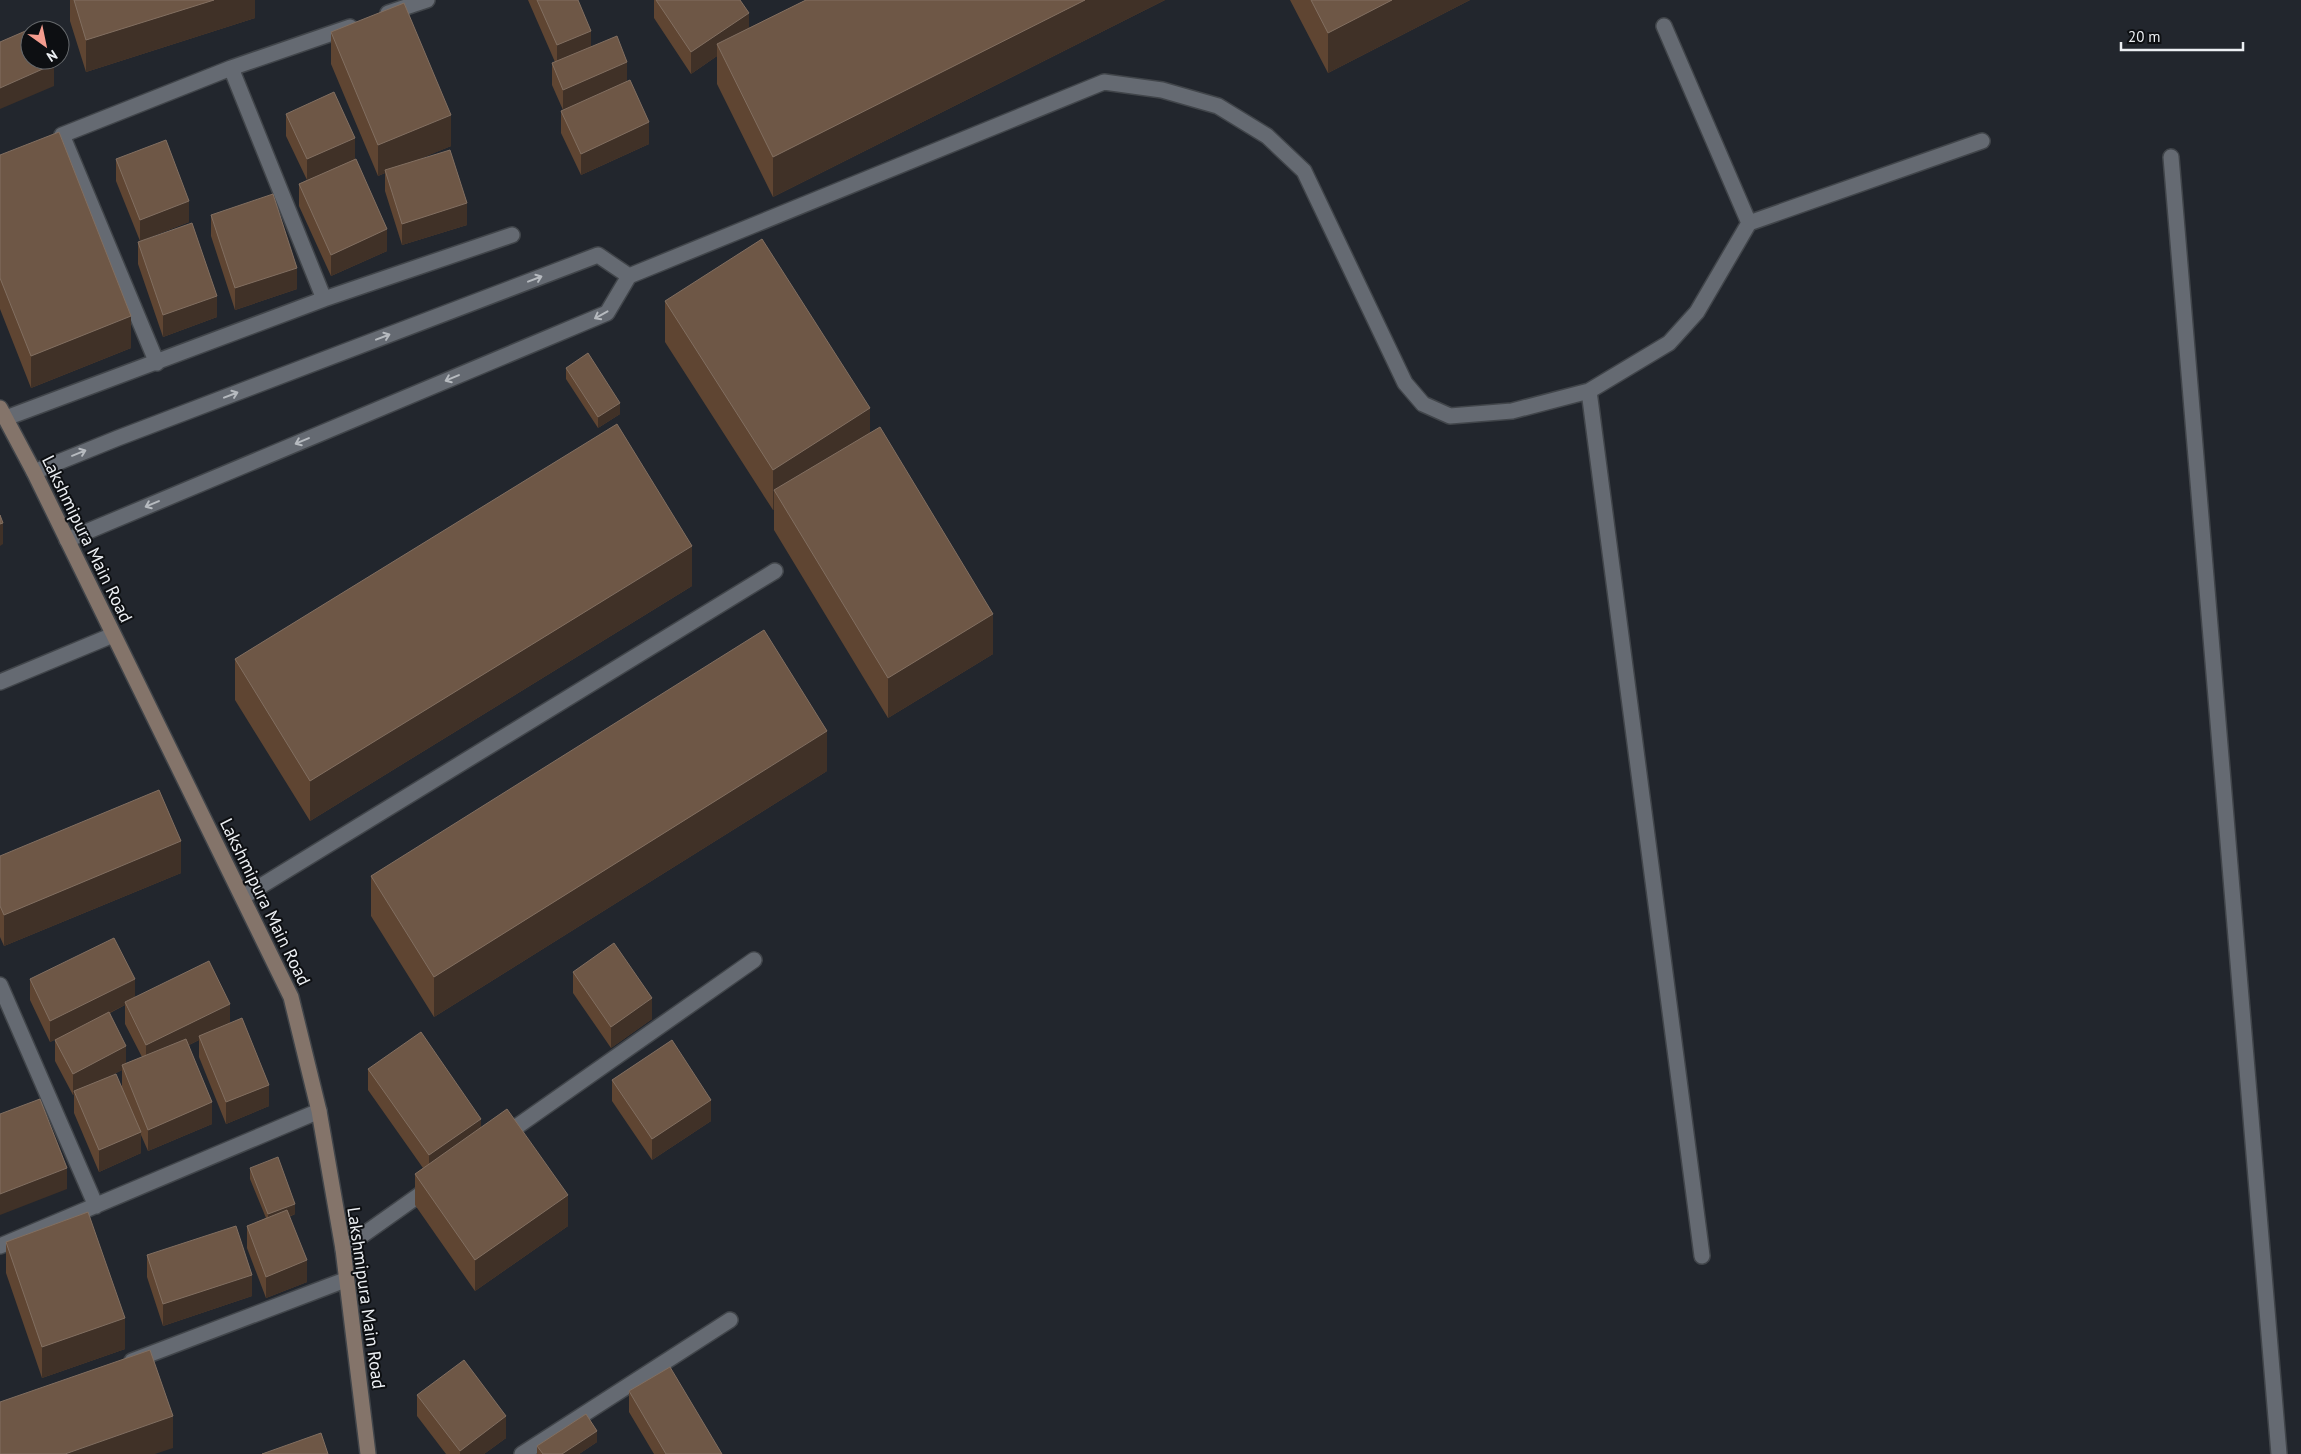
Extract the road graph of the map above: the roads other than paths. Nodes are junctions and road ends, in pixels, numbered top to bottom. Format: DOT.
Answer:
graph roads {
  1 [pos="427,0"];
  2 [pos="1664,26"];
  3 [pos="231,68"];
  4 [pos="1982,141"];
  5 [pos="2171,157"];
  6 [pos="1749,223"];
  7 [pos="512,235"];
  8 [pos="628,276"];
  9 [pos="324,299"];
  10 [pos="157,363"];
  11 [pos="1589,391"];
  12 [pos="3,413"];
  13 [pos="34,472"];
  14 [pos="67,540"];
  15 [pos="775,571"];
  16 [pos="113,635"];
  17 [pos="0,682"];
  18 [pos="243,897"];
  19 [pos="754,960"];
  20 [pos="0,985"];
  21 [pos="319,1111"];
  22 [pos="488,1147"];
  23 [pos="448,1175"];
  24 [pos="96,1206"];
  25 [pos="0,1246"];
  26 [pos="343,1249"];
  27 [pos="1702,1256"];
  28 [pos="345,1280"];
  29 [pos="730,1320"];
  30 [pos="121,1365"];
  31 [pos="368,1454"];
  32 [pos="522,1454"];
  33 [pos="2279,1454"];
  1 -- 3 [label="street"];
  2 -- 6 [label="street"];
  3 -- 9 [label="street"];
  3 -- 10 [label="street"];
  4 -- 6 [label="street"];
  5 -- 33 [label="street"];
  6 -- 11 [label="street"];
  7 -- 9 [label="street"];
  8 -- 11 [label="street"];
  13 -- 8 [label="street, one-way"];
  8 -- 14 [label="street, one-way"];
  9 -- 10 [label="street"];
  10 -- 12 [label="street"];
  11 -- 27 [label="street"];
  12 -- 13 [label="main road, Lakshmipura Main Road"];
  13 -- 14 [label="main road, Lakshmipura Main Road"];
  14 -- 16 [label="main road, Lakshmipura Main Road"];
  15 -- 18 [label="street"];
  16 -- 17 [label="street"];
  16 -- 18 [label="main road, Lakshmipura Main Road"];
  18 -- 21 [label="main road, Lakshmipura Main Road"];
  19 -- 22 [label="street"];
  20 -- 24 [label="street"];
  21 -- 24 [label="street"];
  21 -- 26 [label="main road, Lakshmipura Main Road"];
  23 -- 26 [label="street"];
  24 -- 25 [label="street"];
  26 -- 28 [label="main road, Lakshmipura Main Road"];
  28 -- 30 [label="street"];
  28 -- 31 [label="main road, Lakshmipura Main Road"];
  29 -- 32 [label="street"];
}
